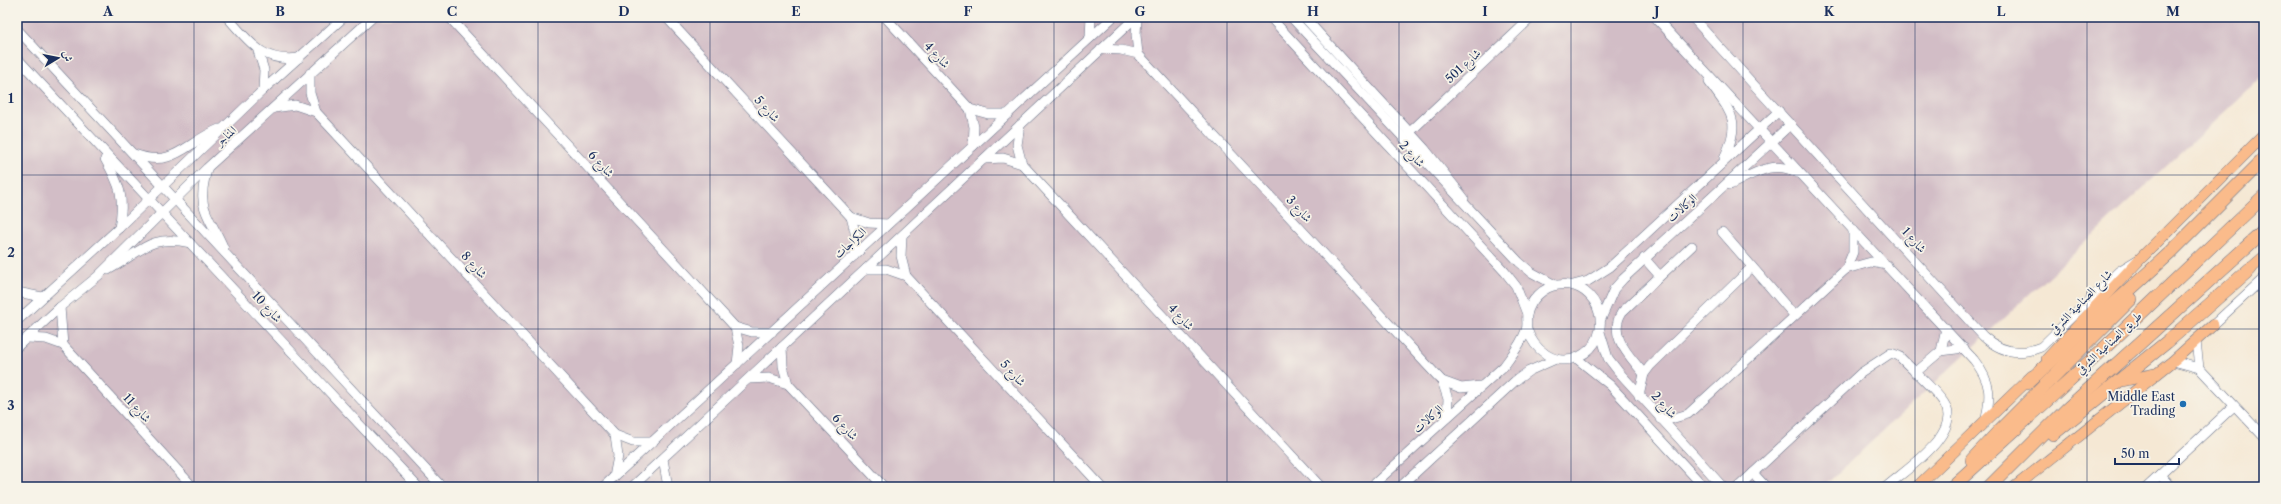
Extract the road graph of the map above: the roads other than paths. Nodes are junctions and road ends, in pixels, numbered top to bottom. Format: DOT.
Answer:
graph roads {
  1 [pos="227,17"];
  2 [pos="344,17"];
  3 [pos="373,17"];
  4 [pos="449,17"];
  5 [pos="666,17"];
  6 [pos="886,17"];
  7 [pos="1091,17"];
  8 [pos="1113,17"];
  9 [pos="1137,17"];
  10 [pos="1270,17"];
  11 [pos="1291,17"];
  12 [pos="1304,17"];
  13 [pos="1532,17"];
  14 [pos="1655,17"];
  15 [pos="1692,17"];
  16 [pos="17,30"];
  17 [pos="1090,38"];
  18 [pos="1101,50"];
  19 [pos="258,51"];
  20 [pos="1138,54"];
  21 [pos="1692,56"];
  22 [pos="17,58"];
  23 [pos="299,58"];
  24 [pos="310,74"];
  25 [pos="263,90"];
  26 [pos="274,108"];
  27 [pos="970,109"];
  28 [pos="1778,111"];
  29 [pos="316,112"];
  30 [pos="1008,114"];
  31 [pos="1791,124"];
  32 [pos="1020,125"];
  33 [pos="224,127"];
  34 [pos="1759,129"];
  35 [pos="1410,132"];
  36 [pos="2264,136"];
  37 [pos="1771,142"];
  38 [pos="97,145"];
  39 [pos="973,146"];
  40 [pos="131,152"];
  41 [pos="984,159"];
  42 [pos="2264,159"];
  43 [pos="1022,164"];
  44 [pos="1721,164"];
  45 [pos="208,168"];
  46 [pos="1805,177"];
  47 [pos="163,186"];
  48 [pos="1720,190"];
  49 [pos="2264,196"];
  50 [pos="148,200"];
  51 [pos="176,200"];
  52 [pos="162,214"];
  53 [pos="851,217"];
  54 [pos="1477,218"];
  55 [pos="888,224"];
  56 [pos="120,228"];
  57 [pos="1853,229"];
  58 [pos="2264,231"];
  59 [pos="1722,232"];
  60 [pos="902,236"];
  61 [pos="191,244"];
  62 [pos="1692,246"];
  63 [pos="2170,253"];
  64 [pos="227,256"];
  65 [pos="854,256"];
  66 [pos="2264,257"];
  67 [pos="1644,258"];
  68 [pos="2140,259"];
  69 [pos="1887,265"];
  70 [pos="1752,267"];
  71 [pos="866,269"];
  72 [pos="1846,269"];
  73 [pos="2250,269"];
  74 [pos="1659,275"];
  75 [pos="98,276"];
  76 [pos="906,276"];
  77 [pos="2264,278"];
  78 [pos="1555,285"];
  79 [pos="1573,286"];
  80 [pos="17,292"];
  81 [pos="42,297"];
  82 [pos="60,307"];
  83 [pos="1527,314"];
  84 [pos="1794,315"];
  85 [pos="1601,319"];
  86 [pos="17,320"];
  87 [pos="2214,325"];
  88 [pos="735,327"];
  89 [pos="1946,328"];
  90 [pos="1527,329"];
  91 [pos="1600,331"];
  92 [pos="772,332"];
  93 [pos="28,338"];
  94 [pos="2196,341"];
  95 [pos="63,345"];
  96 [pos="17,347"];
  97 [pos="782,347"];
  98 [pos="1964,348"];
  99 [pos="1941,351"];
  100 [pos="1576,358"];
  101 [pos="1556,359"];
  102 [pos="2173,361"];
  103 [pos="737,364"];
  104 [pos="2199,368"];
  105 [pos="1915,373"];
  106 [pos="2158,373"];
  107 [pos="1644,374"];
  108 [pos="749,378"];
  109 [pos="1442,381"];
  110 [pos="2117,382"];
  111 [pos="2027,383"];
  112 [pos="788,384"];
  113 [pos="1482,386"];
  114 [pos="1639,396"];
  115 [pos="2234,406"];
  116 [pos="1447,417"];
  117 [pos="1660,419"];
  118 [pos="1984,425"];
  119 [pos="615,435"];
  120 [pos="2264,437"];
  121 [pos="653,442"];
  122 [pos="663,459"];
  123 [pos="2012,466"];
  124 [pos="1753,473"];
  125 [pos="2160,475"];
  126 [pos="614,477"];
  127 [pos="193,487"];
  128 [pos="418,487"];
  129 [pos="442,487"];
  130 [pos="603,487"];
  131 [pos="632,487"];
  132 [pos="636,487"];
  133 [pos="652,487"];
  134 [pos="668,487"];
  135 [pos="884,487"];
  136 [pos="1102,487"];
  137 [pos="1321,487"];
  138 [pos="1371,487"];
  139 [pos="1400,487"];
  140 [pos="1704,487"];
  141 [pos="1723,487"];
  142 [pos="1738,487"];
  143 [pos="1766,487"];
  144 [pos="1886,487"];
  145 [pos="1917,487"];
  146 [pos="1952,487"];
  147 [pos="1989,487"];
  148 [pos="2015,487"];
  149 [pos="2148,487"];
  150 [pos="2171,487"];
  1 -- 19 [label="street"];
  2 -- 23 [label="street, المناجر"];
  3 -- 24 [label="street, المناجر"];
  4 -- 88 [label="street, شارع 6"];
  5 -- 53 [label="street, شارع 5"];
  6 -- 27 [label="street, شارع 4"];
  7 -- 17 [label="street"];
  8 -- 17 [label="street, الكراجات"];
  9 -- 18 [label="street"];
  9 -- 20 [label="street"];
  10 -- 83 [label="street, شارع 2"];
  11 -- 54 [label="street, شارع 2"];
  12 -- 35 [label="street, شارع 2"];
  13 -- 35 [label="street, شارع 501"];
  14 -- 21 [label="street"];
  15 -- 28 [label="street, شارع 1"];
  16 -- 40 [label="street, شارع 10"];
  17 -- 30 [label="street, الكراجات"];
  18 -- 20 [label="street"];
  18 -- 32 [label="street"];
  19 -- 23 [label="street"];
  19 -- 25 [label="street"];
  20 -- 109 [label="street, شارع 3"];
  21 -- 34 [label="street"];
  21 -- 44 [label="street"];
  22 -- 38 [label="street, شارع 10"];
  23 -- 25 [label="street, المناجر"];
  24 -- 26 [label="street, المناجر"];
  24 -- 29 [label="street, شارع 8"];
  25 -- 33 [label="street, المناجر"];
  26 -- 29 [label="street, شارع 8"];
  26 -- 45 [label="street, المناجر"];
  27 -- 30 [label="street"];
  27 -- 39 [label="street"];
  28 -- 31 [label="street, شارع 1"];
  28 -- 34 [label="street, الوكالات"];
  29 -- 119 [label="street, شارع 8"];
  30 -- 39 [label="street, الكراجات"];
  31 -- 37 [label="street, الوكالات"];
  31 -- 68 [label="street, شارع 1"];
  32 -- 41 [label="street"];
  32 -- 43 [label="street, شارع 4"];
  33 -- 40 [label="street, المناجر"];
  33 -- 47 [label="street, المناجر"];
  34 -- 37 [label="street"];
  34 -- 44 [label="street, الوكالات"];
  35 -- 54 [label="street, شارع 2"];
  36 -- 68 [label="main road, شارع الصناعية الشرقي"];
  37 -- 46 [label="street"];
  37 -- 48 [label="street, الوكالات"];
  38 -- 50 [label="street, شارع 10"];
  38 -- 56 [label="street, شارع 10"];
  39 -- 55 [label="street, الكراجات"];
  40 -- 47 [label="street, شارع 10"];
  41 -- 43 [label="street, شارع 4"];
  41 -- 60 [label="street"];
  42 -- 63 [label="highway"];
  43 -- 137 [label="street, شارع 4"];
  44 -- 79 [label="street, الوكالات"];
  45 -- 51 [label="street, المناجر"];
  45 -- 64 [label="street, شارع 10"];
  46 -- 48 [label="street"];
  46 -- 57 [label="street"];
  47 -- 50 [label="street, المناجر"];
  47 -- 51 [label="street, شارع 10"];
  48 -- 67 [label="street, الوكالات"];
  49 -- 146 [label="highway, طريق الصناعية الشرقي"];
  50 -- 52 [label="street, شارع 10"];
  50 -- 56 [label="street, المناجر"];
  51 -- 52 [label="street, المناجر"];
  51 -- 64 [label="street, شارع 10"];
  52 -- 61 [label="street, شارع 10"];
  52 -- 75 [label="street, المناجر"];
  53 -- 55 [label="street, شارع 5"];
  53 -- 65 [label="street, شارع 5"];
  54 -- 78 [label="street, شارع 2"];
  55 -- 65 [label="street, الكراجات"];
  56 -- 81 [label="street, المناجر"];
  57 -- 69 [label="street"];
  57 -- 72 [label="street"];
  58 -- 123 [label="highway, طريق الصناعية الشرقي"];
  59 -- 70 [label="street"];
  60 -- 71 [label="street"];
  60 -- 76 [label="street, شارع 5"];
  61 -- 75 [label="street, المناجر"];
  61 -- 128 [label="street, شارع 10"];
  62 -- 74 [label="street"];
  63 -- 111 [label="highway"];
  63 -- 146 [label="highway"];
  64 -- 129 [label="street, شارع 10"];
  65 -- 92 [label="street, الكراجات"];
  66 -- 73 [label="main road"];
  67 -- 74 [label="street"];
  67 -- 85 [label="street, الوكالات"];
  68 -- 111 [label="main road, شارع الصناعية الشرقي"];
  69 -- 72 [label="street"];
  69 -- 89 [label="street"];
  70 -- 84 [label="street"];
  70 -- 107 [label="street"];
  71 -- 76 [label="street, شارع 5"];
  71 -- 97 [label="street"];
  72 -- 84 [label="street"];
  73 -- 110 [label="highway"];
  74 -- 107 [label="street"];
  75 -- 82 [label="street, المناجر"];
  76 -- 136 [label="street, شارع 5"];
  77 -- 87 [label="street"];
  78 -- 79 [label="street"];
  78 -- 83 [label="street"];
  79 -- 85 [label="street"];
  80 -- 81 [label="street"];
  81 -- 86 [label="street, المناجر"];
  82 -- 93 [label="street, المناجر"];
  82 -- 95 [label="street"];
  83 -- 90 [label="street"];
  84 -- 117 [label="street"];
  85 -- 91 [label="street"];
  87 -- 94 [label="main road"];
  88 -- 92 [label="street"];
  88 -- 103 [label="street"];
  89 -- 98 [label="street"];
  89 -- 99 [label="street"];
  90 -- 101 [label="street"];
  90 -- 113 [label="street, الوكالات"];
  91 -- 100 [label="street"];
  91 -- 114 [label="street, شارع 2"];
  92 -- 103 [label="street, الكراجات"];
  93 -- 95 [label="street, شارع 11"];
  93 -- 96 [label="street, المناجر"];
  94 -- 102 [label="main road"];
  94 -- 104 [label="street"];
  95 -- 127 [label="street, شارع 11"];
  97 -- 108 [label="street"];
  97 -- 112 [label="street, شارع 6"];
  98 -- 99 [label="street"];
  98 -- 118 [label="street"];
  99 -- 105 [label="street"];
  100 -- 101 [label="street"];
  100 -- 140 [label="street"];
  101 -- 139 [label="street"];
  102 -- 104 [label="street"];
  102 -- 106 [label="main road"];
  103 -- 121 [label="street, الكراجات"];
  104 -- 115 [label="street"];
  105 -- 124 [label="street"];
  105 -- 144 [label="street"];
  106 -- 110 [label="main road"];
  106 -- 148 [label="main road"];
  107 -- 114 [label="street"];
  108 -- 112 [label="street, شارع 6"];
  108 -- 122 [label="street"];
  109 -- 113 [label="street, شارع 3"];
  109 -- 116 [label="street, شارع 3"];
  110 -- 123 [label="highway"];
  111 -- 118 [label="main road, شارع الصناعية الشرقي"];
  112 -- 135 [label="street, شارع 6"];
  113 -- 116 [label="street, الوكالات"];
  114 -- 117 [label="street, شارع 2"];
  115 -- 120 [label="street"];
  115 -- 125 [label="street"];
  116 -- 138 [label="street, الوكالات"];
  117 -- 141 [label="street, شارع 2"];
  118 -- 145 [label="main road, شارع الصناعية الشرقي"];
  119 -- 121 [label="street, شارع 8"];
  119 -- 126 [label="street"];
  121 -- 126 [label="street, الكراجات"];
  122 -- 131 [label="street"];
  122 -- 134 [label="street"];
  123 -- 147 [label="highway, طريق الصناعية الشرقي"];
  124 -- 142 [label="street"];
  124 -- 143 [label="street"];
  125 -- 149 [label="street"];
  125 -- 150 [label="street"];
  126 -- 130 [label="street, الكراجات"];
  132 -- 133 [label="street"];
}
